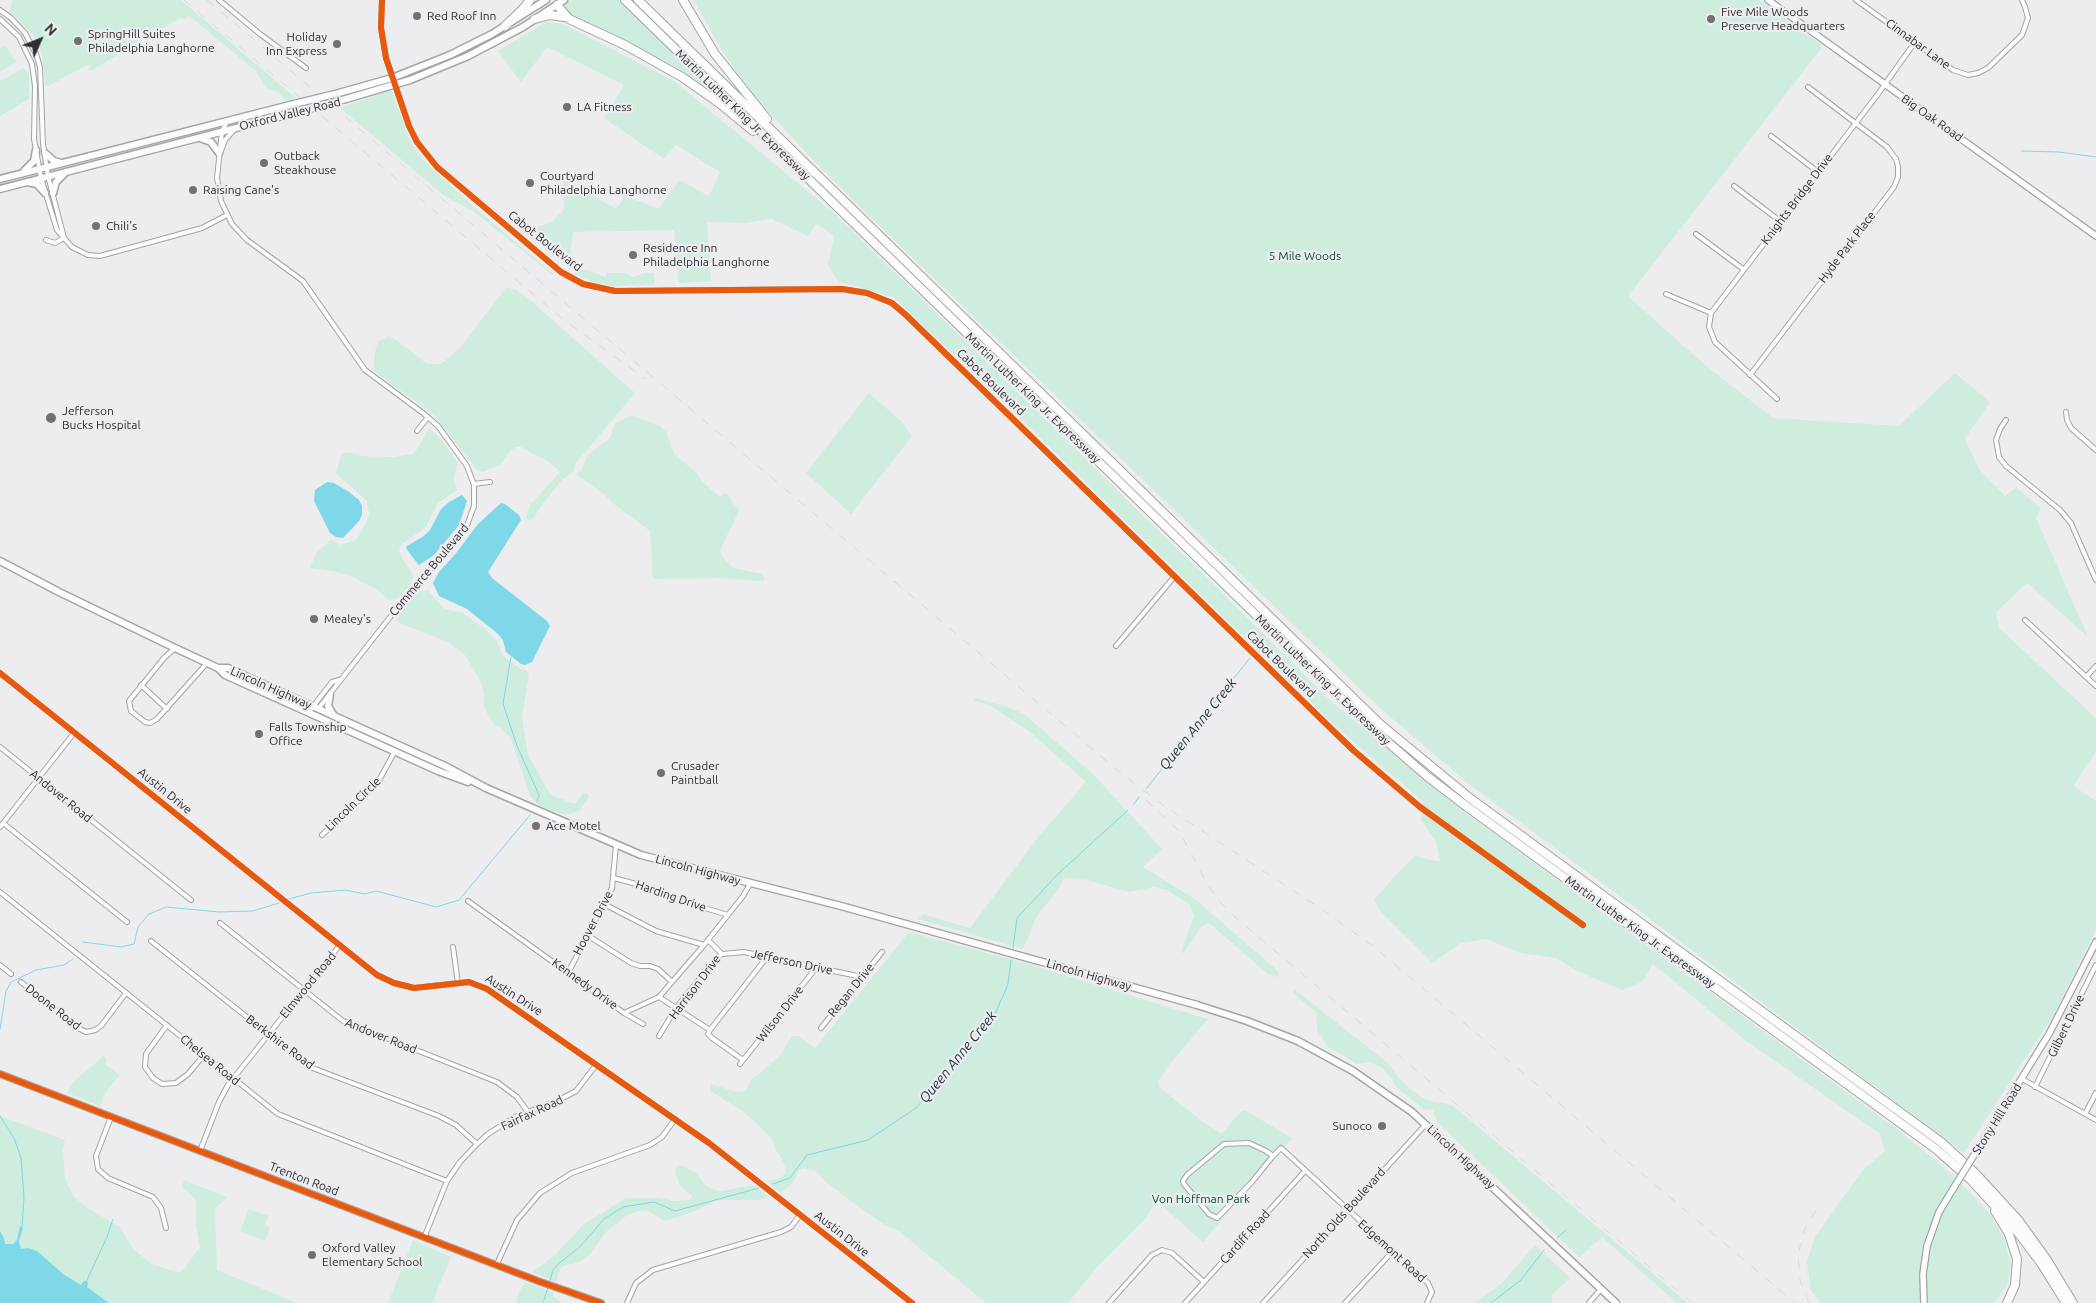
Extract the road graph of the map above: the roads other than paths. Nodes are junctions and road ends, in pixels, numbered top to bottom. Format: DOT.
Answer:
graph roads {
  1 [pos="219,0"];
  2 [pos="382,0"];
  3 [pos="530,0"];
  4 [pos="546,0"];
  5 [pos="625,0"];
  6 [pos="638,0"];
  7 [pos="683,0"];
  8 [pos="1768,0"];
  9 [pos="1856,0"];
  10 [pos="2022,0"];
  11 [pos="558,2"];
  12 [pos="0,10"];
  13 [pos="0,19"];
  14 [pos="535,19"];
  15 [pos="569,19"];
  16 [pos="505,26"];
  17 [pos="1915,42"];
  18 [pos="306,68"];
  19 [pos="392,78"];
  20 [pos="1884,84"];
  21 [pos="394,86"];
  22 [pos="1808,87"];
  23 [pos="229,121"];
  24 [pos="1855,123"];
  25 [pos="237,127"];
  26 [pos="222,131"];
  27 [pos="1771,136"];
  28 [pos="196,138"];
  29 [pos="36,150"];
  30 [pos="792,150"];
  31 [pos="45,153"];
  32 [pos="219,156"];
  33 [pos="65,163"];
  34 [pos="44,168"];
  35 [pos="69,170"];
  36 [pos="1818,172"];
  37 [pos="21,173"];
  38 [pos="804,174"];
  39 [pos="45,177"];
  40 [pos="0,179"];
  41 [pos="26,182"];
  42 [pos="1734,186"];
  43 [pos="0,189"];
  44 [pos="45,193"];
  45 [pos="54,193"];
  46 [pos="227,215"];
  47 [pos="1780,220"];
  48 [pos="1696,234"];
  49 [pos="2096,236"];
  50 [pos="64,238"];
  51 [pos="46,240"];
  52 [pos="1743,269"];
  53 [pos="1666,294"];
  54 [pos="1711,313"];
  55 [pos="1750,375"];
  56 [pos="1777,399"];
  57 [pos="2066,412"];
  58 [pos="428,417"];
  59 [pos="2006,420"];
  60 [pos="416,430"];
  61 [pos="2096,450"];
  62 [pos="490,482"];
  63 [pos="474,484"];
  64 [pos="0,561"];
  65 [pos="1174,576"];
  66 [pos="2096,580"];
  67 [pos="2025,620"];
  68 [pos="160,641"];
  69 [pos="1116,646"];
  70 [pos="175,648"];
  71 [pos="164,658"];
  72 [pos="207,663"];
  73 [pos="2096,666"];
  74 [pos="218,668"];
  75 [pos="0,673"];
  76 [pos="2086,677"];
  77 [pos="339,680"];
  78 [pos="140,685"];
  79 [pos="2096,686"];
  80 [pos="330,695"];
  81 [pos="167,708"];
  82 [pos="315,708"];
  83 [pos="310,714"];
  84 [pos="335,717"];
  85 [pos="74,733"];
  86 [pos="398,745"];
  87 [pos="0,747"];
  88 [pos="394,752"];
  89 [pos="38,778"];
  90 [pos="486,788"];
  91 [pos="3,823"];
  92 [pos="0,827"];
  93 [pos="322,835"];
  94 [pos="616,845"];
  95 [pos="614,878"];
  96 [pos="750,884"];
  97 [pos="0,892"];
  98 [pos="191,900"];
  99 [pos="468,901"];
  100 [pos="604,904"];
  101 [pos="728,915"];
  102 [pos="127,922"];
  103 [pos="220,923"];
  104 [pos="1583,926"];
  105 [pos="587,935"];
  106 [pos="708,940"];
  107 [pos="150,941"];
  108 [pos="2096,942"];
  109 [pos="704,945"];
  110 [pos="340,946"];
  111 [pos="453,947"];
  112 [pos="882,952"];
  113 [pos="722,954"];
  114 [pos="767,957"];
  115 [pos="0,965"];
  116 [pos="2096,965"];
  117 [pos="816,968"];
  118 [pos="569,971"];
  119 [pos="11,974"];
  120 [pos="862,977"];
  121 [pos="672,981"];
  122 [pos="22,982"];
  123 [pos="458,983"];
  124 [pos="304,990"];
  125 [pos="126,994"];
  126 [pos="660,997"];
  127 [pos="676,1008"];
  128 [pos="624,1013"];
  129 [pos="643,1024"];
  130 [pos="167,1025"];
  131 [pos="820,1028"];
  132 [pos="710,1030"];
  133 [pos="268,1034"];
  134 [pos="659,1036"];
  135 [pos="204,1055"];
  136 [pos="596,1065"];
  137 [pos="0,1074"];
  138 [pos="233,1079"];
  139 [pos="2022,1079"];
  140 [pos="2035,1087"];
  141 [pos="2096,1093"];
  142 [pos="528,1112"];
  143 [pos="2086,1114"];
  144 [pos="111,1117"];
  145 [pos="675,1119"];
  146 [pos="2096,1120"];
  147 [pos="1426,1124"];
  148 [pos="477,1144"];
  149 [pos="200,1152"];
  150 [pos="1273,1156"];
  151 [pos="1305,1171"];
  152 [pos="1971,1180"];
  153 [pos="448,1182"];
  154 [pos="1347,1210"];
  155 [pos="800,1215"];
  156 [pos="166,1228"];
  157 [pos="424,1238"];
  158 [pos="1393,1251"];
  159 [pos="496,1266"];
  160 [pos="1204,1282"];
  161 [pos="1601,1289"];
  162 [pos="601,1303"];
  163 [pos="627,1303"];
  164 [pos="912,1303"];
  165 [pos="1109,1303"];
  166 [pos="1185,1303"];
  167 [pos="1263,1303"];
  168 [pos="1346,1303"];
  169 [pos="1428,1303"];
  170 [pos="1589,1303"];
  171 [pos="1616,1303"];
  172 [pos="1924,1303"];
  173 [pos="2007,1303"];
  174 [pos="2066,1303"];
  175 [pos="2074,1303"];
  1 -- 18 [label="street"];
  2 -- 19 [label="street, Cabot Boulevard"];
  3 -- 16 [label="highway"];
  4 -- 16 [label="main road, Oxford Valley Road"];
  5 -- 38 [label="highway, Martin Luther King Jr. Expressway"];
  6 -- 30 [label="highway, Martin Luther King Jr. Expressway"];
  7 -- 30 [label="highway"];
  8 -- 20 [label="street, Big Oak Road"];
  9 -- 17 [label="street, Cinnabar Lane"];
  10 -- 17 [label="street, Cinnabar Lane"];
  11 -- 14 [label="main road, Oxford Valley Road"];
  11 -- 15 [label="highway"];
  12 -- 31 [label="street"];
  13 -- 29 [label="street"];
  14 -- 15 [label="highway"];
  14 -- 21 [label="main road, Oxford Valley Road"];
  15 -- 38 [label="highway"];
  16 -- 19 [label="main road, Oxford Valley Road"];
  17 -- 20 [label="street, Knights Bridge Drive"];
  19 -- 21 [label="street, Cabot Boulevard"];
  19 -- 23 [label="main road, Oxford Valley Road, bridge"];
  20 -- 24 [label="street, Knights Bridge Drive"];
  20 -- 49 [label="street, Big Oak Road"];
  21 -- 25 [label="main road, Oxford Valley Road, bridge"];
  21 -- 65 [label="street, Cabot Boulevard"];
  22 -- 24 [label="street, Hyde Park Place"];
  23 -- 26 [label="street, Commerce Boulevard"];
  23 -- 33 [label="main road, Oxford Valley Road"];
  24 -- 36 [label="street, Knights Bridge Drive"];
  24 -- 55 [label="street, Hyde Park Place"];
  25 -- 26 [label="main road, Oxford Valley Road"];
  25 -- 32 [label="street, Commerce Boulevard"];
  26 -- 28 [label="main road, Oxford Valley Road"];
  26 -- 32 [label="street, Commerce Boulevard"];
  27 -- 36 [label="street"];
  28 -- 32 [label="main road"];
  28 -- 35 [label="main road, Oxford Valley Road"];
  29 -- 34 [label="street"];
  29 -- 37 [label="main road"];
  30 -- 175 [label="highway, Martin Luther King Jr. Expressway"];
  31 -- 33 [label="main road"];
  31 -- 34 [label="street"];
  32 -- 46 [label="street, Commerce Boulevard"];
  33 -- 34 [label="main road, Oxford Valley Road"];
  34 -- 37 [label="main road, Oxford Valley Road"];
  34 -- 39 [label="street"];
  34 -- 39 [label="street"];
  35 -- 39 [label="main road, Oxford Valley Road"];
  35 -- 45 [label="main road"];
  36 -- 47 [label="street, Knights Bridge Drive"];
  37 -- 40 [label="main road, Oxford Valley Road"];
  38 -- 152 [label="highway, Martin Luther King Jr. Expressway"];
  39 -- 41 [label="main road, Oxford Valley Road"];
  39 -- 44 [label="street"];
  39 -- 45 [label="street"];
  41 -- 43 [label="main road, Oxford Valley Road"];
  41 -- 44 [label="main road"];
  42 -- 47 [label="street"];
  44 -- 50 [label="street"];
  45 -- 50 [label="street"];
  46 -- 50 [label="street"];
  46 -- 58 [label="street, Commerce Boulevard"];
  47 -- 52 [label="street, Knights Bridge Drive"];
  48 -- 52 [label="street"];
  50 -- 51 [label="street"];
  52 -- 54 [label="street, Knights Bridge Drive"];
  53 -- 54 [label="street"];
  54 -- 55 [label="street"];
  55 -- 56 [label="street"];
  57 -- 61 [label="street"];
  58 -- 60 [label="street"];
  58 -- 63 [label="street, Commerce Boulevard"];
  59 -- 66 [label="street"];
  62 -- 63 [label="street"];
  63 -- 77 [label="street, Commerce Boulevard"];
  64 -- 68 [label="main road, Lincoln Highway"];
  65 -- 69 [label="street"];
  65 -- 104 [label="street, Cabot Boulevard"];
  67 -- 76 [label="street"];
  68 -- 70 [label="main road, Lincoln Highway"];
  68 -- 71 [label="street"];
  70 -- 71 [label="street"];
  70 -- 72 [label="main road, Lincoln Highway"];
  71 -- 78 [label="street"];
  72 -- 74 [label="main road, Lincoln Highway"];
  72 -- 81 [label="street"];
  73 -- 76 [label="street"];
  74 -- 82 [label="main road, Lincoln Highway"];
  74 -- 83 [label="main road, Lincoln Highway"];
  75 -- 85 [label="street, Austin Drive"];
  76 -- 79 [label="street"];
  77 -- 80 [label="street, Commerce Boulevard"];
  77 -- 82 [label="street, Commerce Boulevard"];
  78 -- 81 [label="street"];
  78 -- 81 [label="street"];
  80 -- 82 [label="street, Commerce Boulevard"];
  80 -- 84 [label="main road"];
  82 -- 83 [label="street, Commerce Boulevard"];
  82 -- 84 [label="main road, Lincoln Highway"];
  83 -- 88 [label="main road, Lincoln Highway"];
  84 -- 86 [label="main road, Lincoln Highway"];
  85 -- 89 [label="street"];
  85 -- 110 [label="street, Austin Drive"];
  86 -- 88 [label="street, Lincoln Circle"];
  86 -- 90 [label="main road, Lincoln Highway"];
  87 -- 89 [label="street, Andover Road"];
  88 -- 90 [label="main road, Lincoln Highway"];
  88 -- 93 [label="street, Lincoln Circle"];
  89 -- 91 [label="street"];
  89 -- 98 [label="street, Andover Road"];
  90 -- 94 [label="main road, Lincoln Highway"];
  91 -- 92 [label="street"];
  91 -- 102 [label="street"];
  94 -- 95 [label="street, Hoover Drive"];
  94 -- 96 [label="main road, Lincoln Highway"];
  95 -- 100 [label="street, Hoover Drive"];
  95 -- 101 [label="street, Harding Drive"];
  96 -- 101 [label="street, Kennedy Drive"];
  96 -- 147 [label="main road, Lincoln Highway"];
  97 -- 125 [label="street, Chelsea Road"];
  99 -- 118 [label="street, Kennedy Drive"];
  100 -- 105 [label="street, Hoover Drive"];
  100 -- 109 [label="street"];
  101 -- 106 [label="street, Kennedy Drive"];
  103 -- 124 [label="street, Andover Road"];
  105 -- 118 [label="street, Hoover Drive"];
  105 -- 121 [label="street"];
  106 -- 109 [label="street, Kennedy Drive"];
  106 -- 113 [label="street, Harrison Drive"];
  107 -- 133 [label="street, Berkshire Road"];
  108 -- 139 [label="street, Stony Hill Road"];
  109 -- 121 [label="street, Kennedy Drive"];
  110 -- 123 [label="street, Austin Drive"];
  110 -- 124 [label="street, Elmwood Road"];
  111 -- 123 [label="street"];
  112 -- 120 [label="street, Regan Drive"];
  113 -- 114 [label="street, Jefferson Drive"];
  113 -- 127 [label="street, Harrison Drive"];
  114 -- 117 [label="street, Jefferson Drive"];
  114 -- 132 [label="street"];
  115 -- 119 [label="street"];
  116 -- 140 [label="street, Gilbert Drive"];
  117 -- 120 [label="street, Jefferson Drive"];
  117 -- 132 [label="street, Wilson Drive"];
  118 -- 128 [label="street, Kennedy Drive"];
  120 -- 131 [label="street, Regan Drive"];
  121 -- 126 [label="street, Kennedy Drive"];
  122 -- 125 [label="street, Doone Road"];
  123 -- 136 [label="street, Austin Drive"];
  124 -- 133 [label="street, Elmwood Road"];
  124 -- 142 [label="street, Andover Road"];
  125 -- 130 [label="street, Chelsea Road"];
  126 -- 127 [label="street, Wilson Drive"];
  126 -- 128 [label="street, Kennedy Drive"];
  127 -- 132 [label="street, Wilson Drive"];
  127 -- 134 [label="street, Harrison Drive"];
  128 -- 129 [label="street"];
  130 -- 135 [label="street, Chelsea Road"];
  130 -- 135 [label="street"];
  133 -- 138 [label="street, Elmwood Road"];
  133 -- 148 [label="street, Berkshire Road"];
  135 -- 138 [label="street, Chelsea Road"];
  136 -- 142 [label="street, Fairfax Road"];
  136 -- 145 [label="street, Austin Drive"];
  137 -- 144 [label="street, Trenton Road"];
  138 -- 149 [label="street, Elmwood Road"];
  138 -- 153 [label="street, Chelsea Road"];
  139 -- 140 [label="street"];
  139 -- 172 [label="street, Stony Hill Road, bridge"];
  140 -- 143 [label="street"];
  141 -- 143 [label="street"];
  142 -- 148 [label="street, Fairfax Road"];
  143 -- 146 [label="street"];
  144 -- 149 [label="street, Trenton Road"];
  144 -- 156 [label="street"];
  145 -- 155 [label="street, Austin Drive"];
  145 -- 159 [label="street"];
  147 -- 154 [label="street, North Olds Boulevard"];
  147 -- 161 [label="main road, Lincoln Highway"];
  148 -- 153 [label="street, Fairfax Road"];
  149 -- 157 [label="street, Trenton Road"];
  150 -- 150 [label="street"];
  150 -- 151 [label="street"];
  151 -- 154 [label="street, Edgemont Road"];
  151 -- 160 [label="street, Cardiff Road"];
  152 -- 173 [label="highway"];
  152 -- 174 [label="highway, Martin Luther King Jr. Expressway"];
  153 -- 157 [label="street, Fairfax Road"];
  154 -- 158 [label="street, Edgemont Road"];
  154 -- 167 [label="street, North Olds Boulevard"];
  155 -- 163 [label="street"];
  155 -- 164 [label="street, Austin Drive"];
  157 -- 159 [label="street, Trenton Road"];
  158 -- 168 [label="street"];
  158 -- 169 [label="street, Edgemont Road"];
  159 -- 162 [label="street, Trenton Road"];
  160 -- 165 [label="street"];
  160 -- 166 [label="street, Cardiff Road"];
  161 -- 170 [label="street"];
  161 -- 171 [label="main road, Lincoln Highway"];
}
